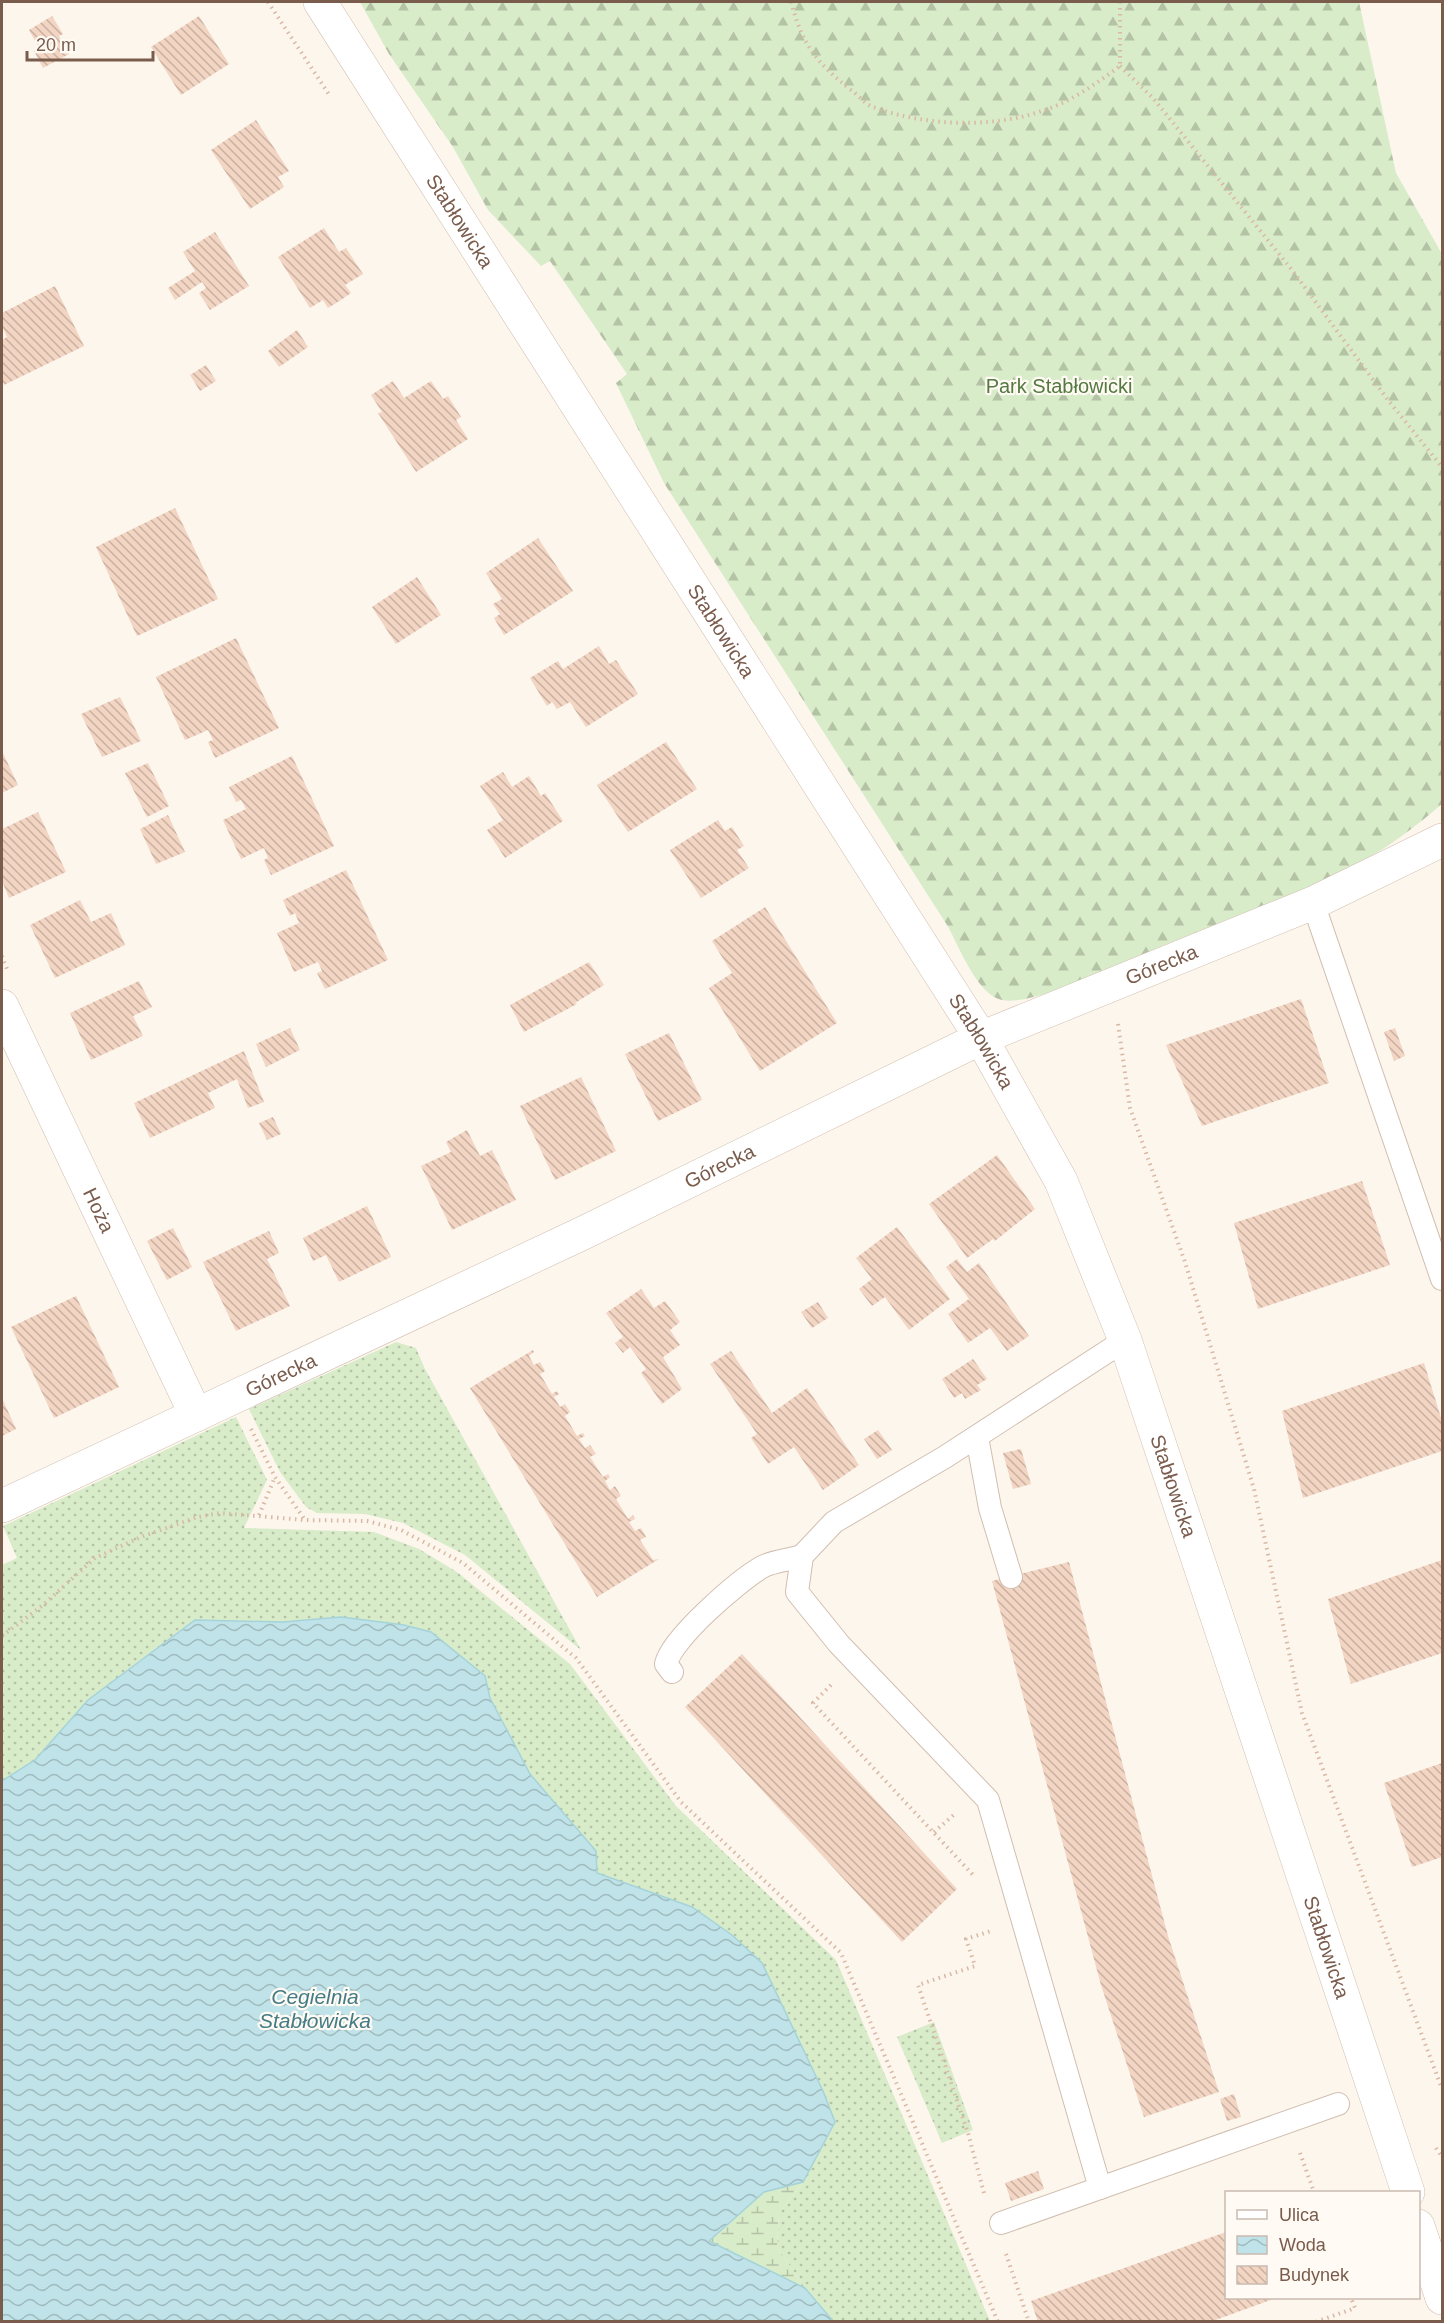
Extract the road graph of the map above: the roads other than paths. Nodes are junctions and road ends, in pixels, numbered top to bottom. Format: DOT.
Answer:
graph roads {
  1 [pos="320,2"];
  2 [pos="1443,840"];
  3 [pos="1313,903"];
  4 [pos="2,1006"];
  5 [pos="981,1038"];
  6 [pos="1443,1279"];
  7 [pos="1125,1340"];
  8 [pos="196,1415"];
  9 [pos="976,1437"];
  10 [pos="2,1506"];
  11 [pos="802,1556"];
  12 [pos="1011,1576"];
  13 [pos="672,1672"];
  14 [pos="1338,2104"];
  15 [pos="1100,2188"];
  16 [pos="1406,2191"];
  17 [pos="1001,2223"];
  18 [pos="1420,2229"];
  19 [pos="1443,2298"];
  1 -- 5 [label="street, Stabłowicka"];
  2 -- 3 [label="street, Górecka"];
  3 -- 5 [label="street, Górecka"];
  3 -- 6 [label="lane"];
  4 -- 8 [label="street, Hoża"];
  5 -- 7 [label="street, Stabłowicka"];
  5 -- 8 [label="street, Górecka"];
  7 -- 9 [label="lane"];
  7 -- 16 [label="street, Stabłowicka"];
  8 -- 10 [label="street, Górecka"];
  9 -- 11 [label="lane"];
  9 -- 12 [label="lane"];
  11 -- 13 [label="lane"];
  11 -- 15 [label="lane"];
  14 -- 15 [label="lane"];
  15 -- 17 [label="lane"];
  18 -- 19 [label="street"];
}
